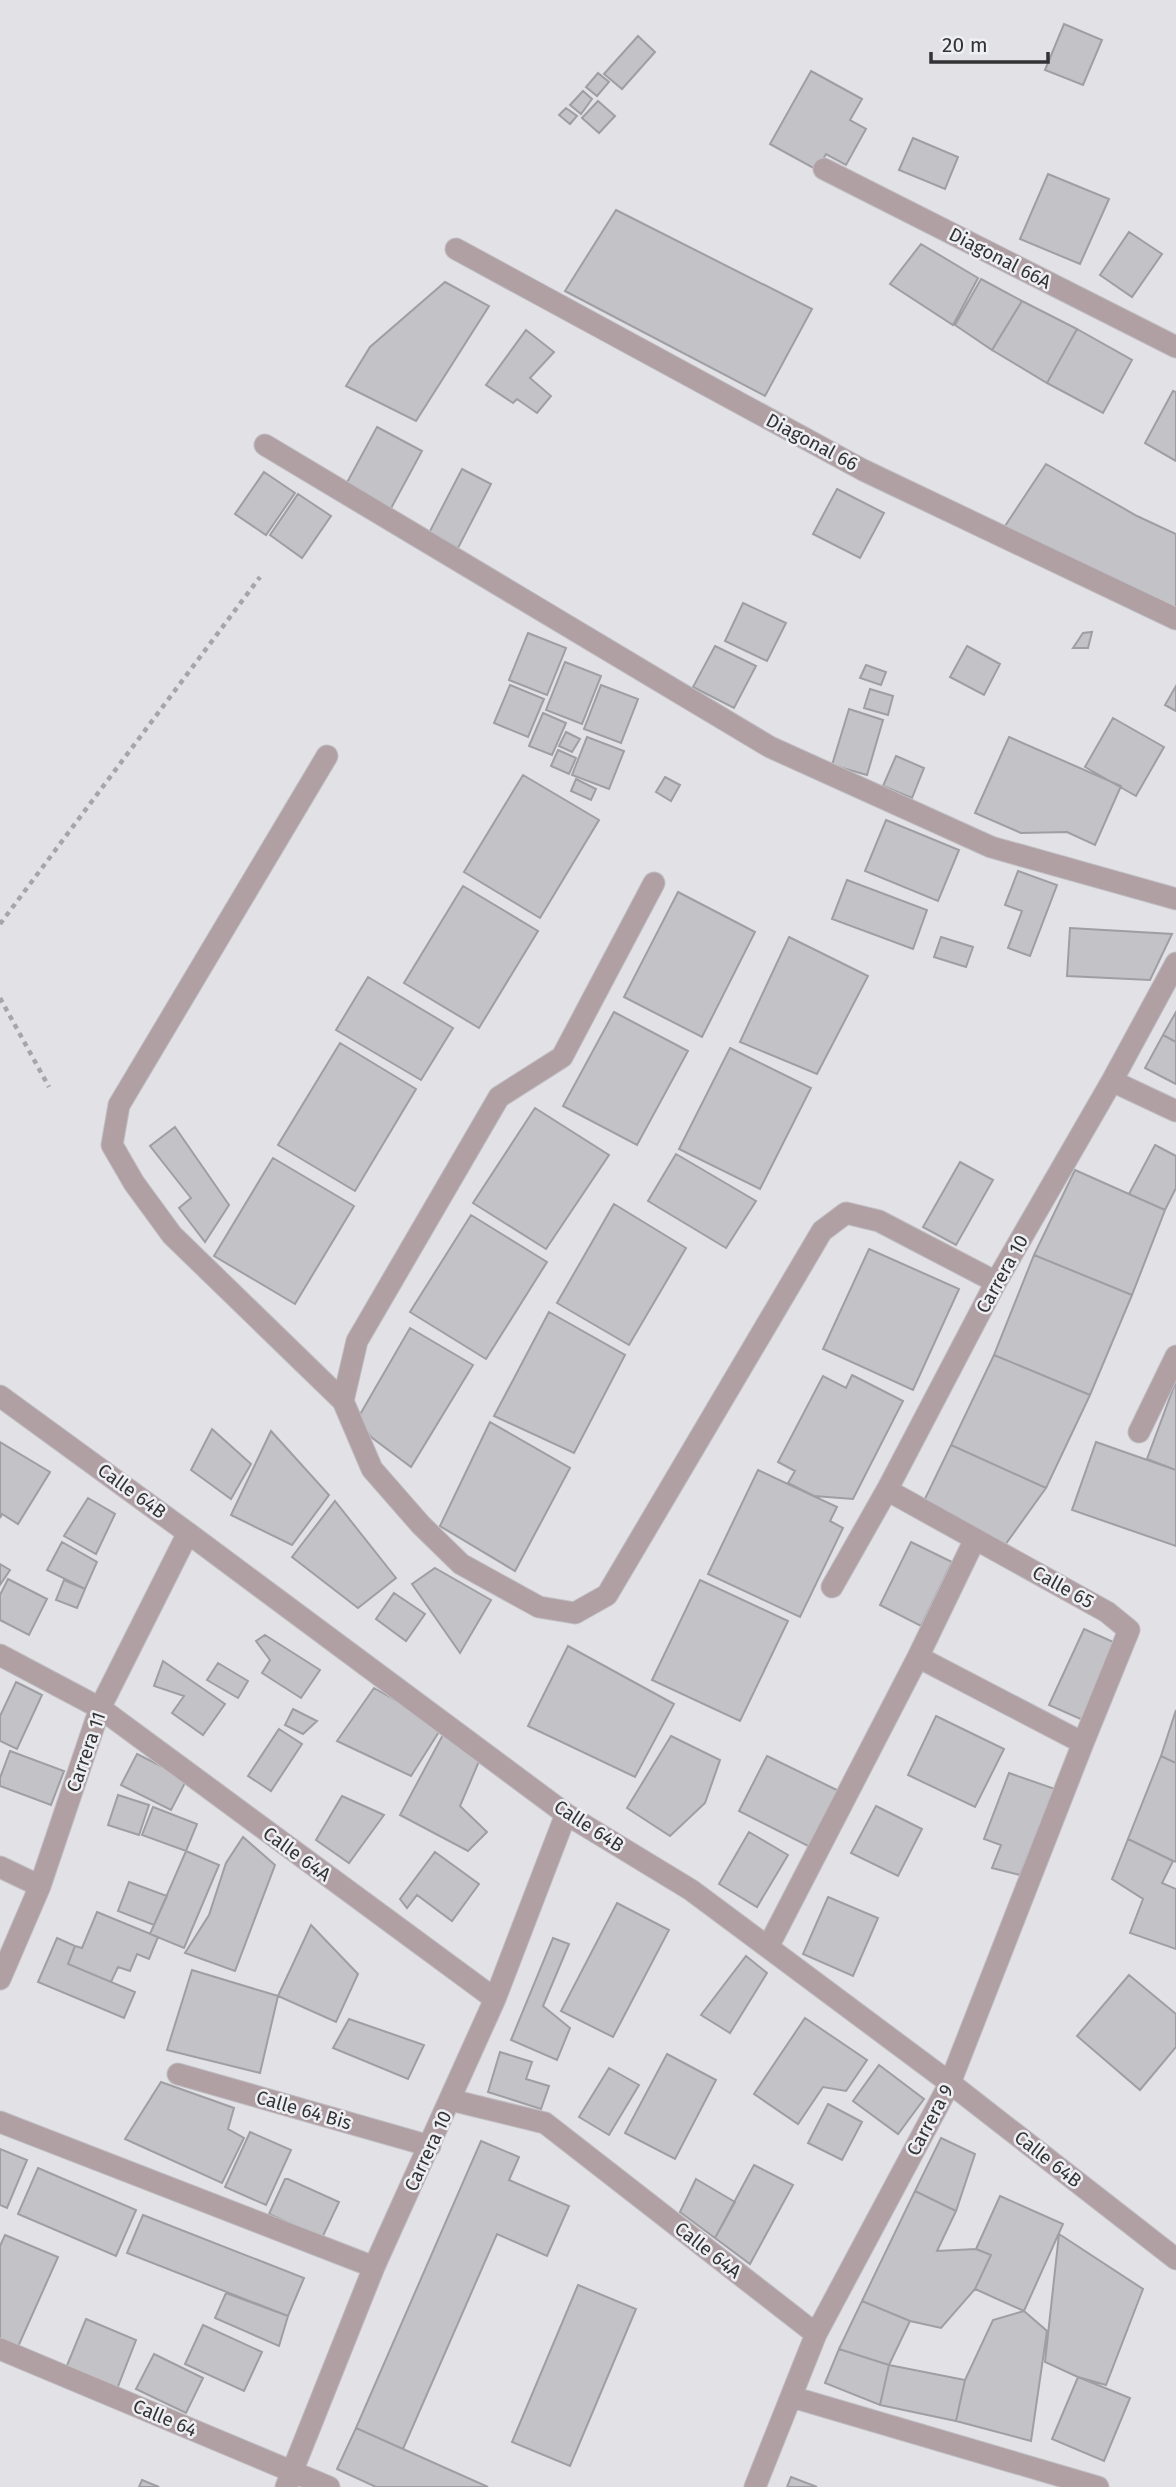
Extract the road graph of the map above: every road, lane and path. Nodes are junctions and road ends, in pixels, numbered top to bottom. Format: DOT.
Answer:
graph roads {
  1 [pos="824,170"];
  2 [pos="456,249"];
  3 [pos="1176,347"];
  4 [pos="265,446"];
  5 [pos="260,577"];
  6 [pos="1176,619"];
  7 [pos="327,756"];
  8 [pos="654,883"];
  9 [pos="1176,898"];
  10 [pos="0,924"];
  11 [pos="1176,963"];
  12 [pos="0,998"];
  13 [pos="1112,1081"];
  14 [pos="49,1087"];
  15 [pos="1176,1111"];
  16 [pos="996,1282"];
  17 [pos="1176,1356"];
  18 [pos="0,1396"];
  19 [pos="343,1401"];
  20 [pos="1139,1432"];
  21 [pos="887,1490"];
  22 [pos="188,1532"];
  23 [pos="975,1539"];
  24 [pos="832,1587"];
  25 [pos="0,1655"];
  26 [pos="918,1657"];
  27 [pos="100,1708"];
  28 [pos="1083,1743"];
  29 [pos="566,1814"];
  30 [pos="0,1867"];
  31 [pos="40,1886"];
  32 [pos="768,1947"];
  33 [pos="0,1979"];
  34 [pos="495,1999"];
  35 [pos="178,2074"];
  36 [pos="950,2083"];
  37 [pos="451,2100"];
  38 [pos="0,2122"];
  39 [pos="430,2146"];
  40 [pos="1176,2259"];
  41 [pos="374,2267"];
  42 [pos="816,2334"];
  43 [pos="0,2348"];
  44 [pos="792,2397"];
  45 [pos="289,2479"];
  46 [pos="329,2487"];
  47 [pos="755,2487"];
  48 [pos="1098,2487"];
  1 -- 3 [label="street, Diagonal 66A"];
  2 -- 6 [label="street, Diagonal 66"];
  4 -- 9 [label="street"];
  5 -- 10 [label="path"];
  7 -- 19 [label="street"];
  8 -- 19 [label="street"];
  11 -- 13 [label="street, Carrera 10"];
  12 -- 14 [label="path"];
  13 -- 15 [label="street"];
  13 -- 16 [label="street, Carrera 10"];
  16 -- 19 [label="street"];
  16 -- 21 [label="street, Carrera 10"];
  17 -- 20 [label="street"];
  18 -- 22 [label="street, Calle 64B"];
  21 -- 23 [label="street, Calle 65"];
  21 -- 24 [label="street, Carrera 10"];
  22 -- 27 [label="street, Carrera 11"];
  22 -- 29 [label="street, Calle 64B"];
  23 -- 26 [label="street"];
  23 -- 28 [label="street, Calle 65"];
  25 -- 27 [label="street"];
  26 -- 28 [label="street"];
  26 -- 32 [label="street"];
  27 -- 31 [label="street, Carrera 11"];
  27 -- 34 [label="street, Calle 64A"];
  28 -- 36 [label="street, Carrera 9"];
  29 -- 32 [label="street, Calle 64B"];
  29 -- 34 [label="street, Carrera 10"];
  30 -- 31 [label="street"];
  31 -- 33 [label="street, Carrera 11"];
  32 -- 36 [label="street, Calle 64B"];
  34 -- 37 [label="street, Carrera 10"];
  35 -- 39 [label="street, Calle 64 Bis"];
  36 -- 40 [label="street, Calle 64B"];
  36 -- 42 [label="street, Carrera 9"];
  37 -- 39 [label="street, Carrera 10"];
  37 -- 42 [label="street, Calle 64A"];
  38 -- 41 [label="street"];
  39 -- 41 [label="street, Carrera 10"];
  41 -- 45 [label="street, Carrera 10"];
  42 -- 44 [label="street, Carrera 9"];
  43 -- 45 [label="street, Calle 64"];
  44 -- 47 [label="street, Carrera 9"];
  44 -- 48 [label="street"];
  45 -- 46 [label="street, Calle 64"];
}
